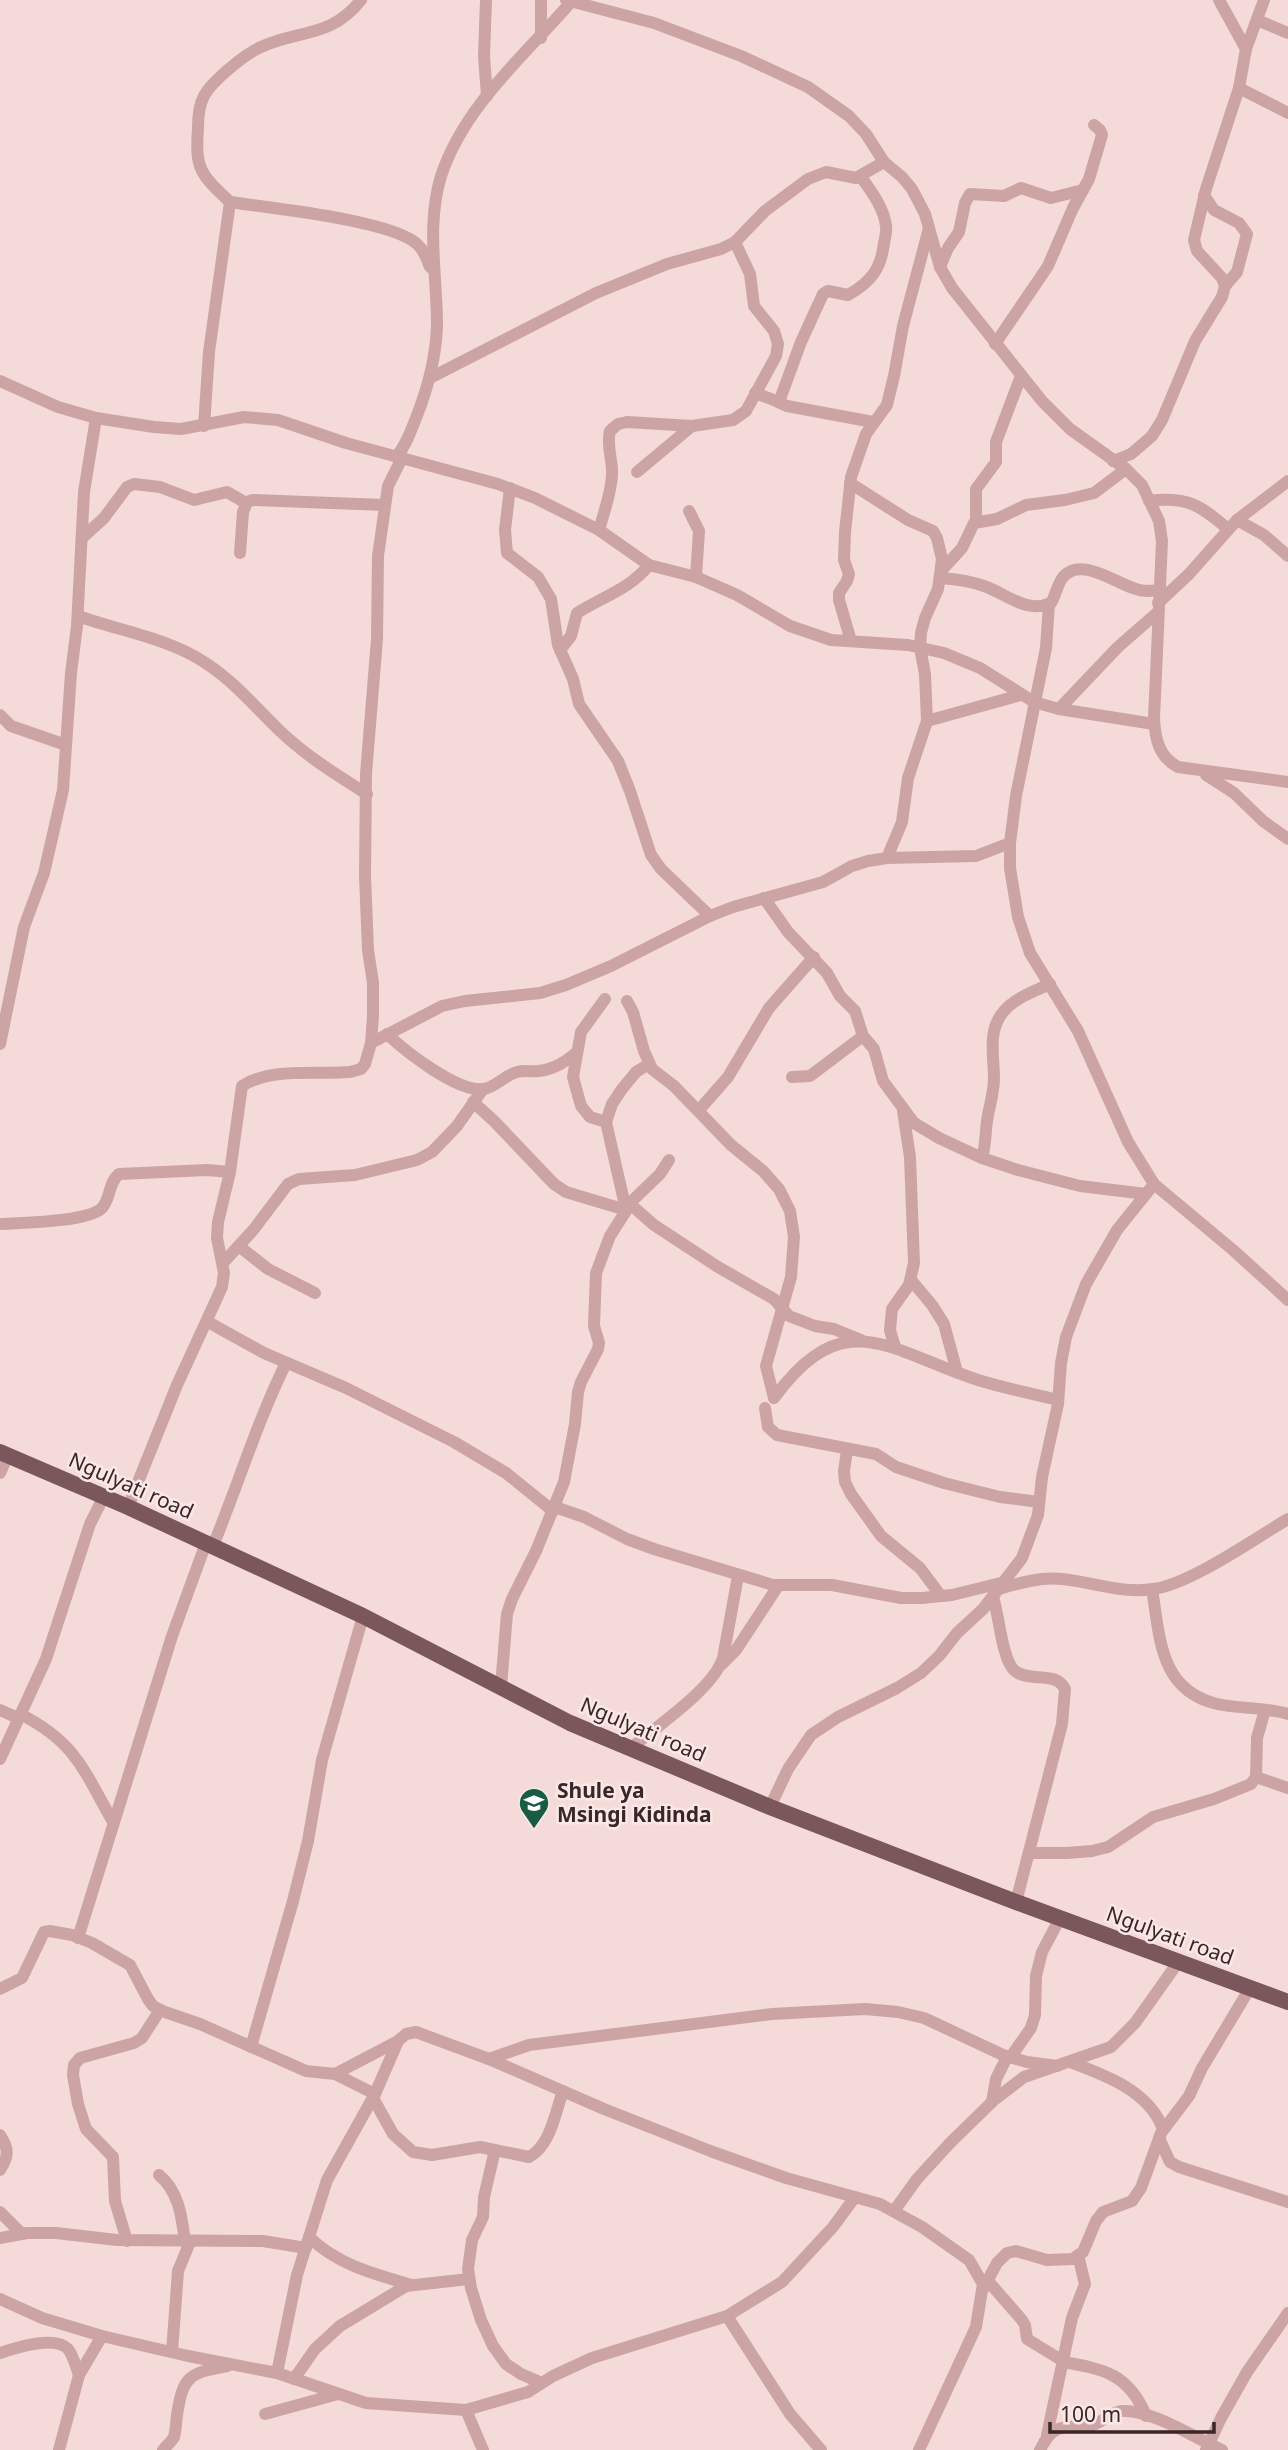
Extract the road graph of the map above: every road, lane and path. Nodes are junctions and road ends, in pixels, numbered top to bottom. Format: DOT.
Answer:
graph roads {
  1 [pos="361,0"];
  2 [pos="486,0"];
  3 [pos="541,0"];
  4 [pos="1219,0"];
  5 [pos="1264,0"];
  6 [pos="569,1"];
  7 [pos="1257,20"];
  8 [pos="1288,33"];
  9 [pos="541,38"];
  10 [pos="1246,49"];
  11 [pos="1239,88"];
  12 [pos="487,96"];
  13 [pos="1288,113"];
  14 [pos="1094,125"];
  15 [pos="884,162"];
  16 [pos="861,177"];
  17 [pos="1083,190"];
  18 [pos="1204,195"];
  19 [pos="229,202"];
  20 [pos="929,228"];
  21 [pos="735,242"];
  22 [pos="940,267"];
  23 [pos="433,274"];
  24 [pos="1225,286"];
  25 [pos="995,344"];
  26 [pos="1021,376"];
  27 [pos="430,378"];
  28 [pos="0,382"];
  29 [pos="755,393"];
  30 [pos="778,402"];
  31 [pos="96,418"];
  32 [pos="873,422"];
  33 [pos="204,426"];
  34 [pos="692,426"];
  35 [pos="400,457"];
  36 [pos="1113,461"];
  37 [pos="1126,469"];
  38 [pos="637,471"];
  39 [pos="1288,481"];
  40 [pos="850,483"];
  41 [pos="510,488"];
  42 [pos="1149,501"];
  43 [pos="246,503"];
  44 [pos="384,505"];
  45 [pos="689,510"];
  46 [pos="976,522"];
  47 [pos="1232,524"];
  48 [pos="598,530"];
  49 [pos="82,538"];
  50 [pos="240,553"];
  51 [pos="1288,556"];
  52 [pos="649,565"];
  53 [pos="941,574"];
  54 [pos="696,577"];
  55 [pos="1158,602"];
  56 [pos="1049,604"];
  57 [pos="78,616"];
  58 [pos="851,641"];
  59 [pos="920,648"];
  60 [pos="560,650"];
  61 [pos="1021,695"];
  62 [pos="1034,702"];
  63 [pos="1059,709"];
  64 [pos="0,715"];
  65 [pos="927,721"];
  66 [pos="1154,724"];
  67 [pos="66,745"];
  68 [pos="1202,772"];
  69 [pos="1288,782"];
  70 [pos="367,794"];
  71 [pos="1288,839"];
  72 [pos="1010,843"];
  73 [pos="887,858"];
  74 [pos="764,898"];
  75 [pos="710,916"];
  76 [pos="814,957"];
  77 [pos="1050,984"];
  78 [pos="606,999"];
  79 [pos="626,1001"];
  80 [pos="387,1034"];
  81 [pos="863,1037"];
  82 [pos="370,1043"];
  83 [pos="0,1044"];
  84 [pos="577,1052"];
  85 [pos="649,1064"];
  86 [pos="792,1077"];
  87 [pos="483,1089"];
  88 [pos="473,1102"];
  89 [pos="699,1110"];
  90 [pos="902,1110"];
  91 [pos="606,1122"];
  92 [pos="982,1158"];
  93 [pos="669,1160"];
  94 [pos="230,1172"];
  95 [pos="1150,1189"];
  96 [pos="628,1207"];
  97 [pos="0,1224"];
  98 [pos="240,1247"];
  99 [pos="223,1263"];
  100 [pos="911,1280"];
  101 [pos="315,1293"];
  102 [pos="1288,1300"];
  103 [pos="782,1308"];
  104 [pos="208,1321"];
  105 [pos="861,1340"];
  106 [pos="895,1347"];
  107 [pos="286,1363"];
  108 [pos="957,1372"];
  109 [pos="1058,1400"];
  110 [pos="765,1408"];
  111 [pos="847,1450"];
  112 [pos="4,1454"];
  113 [pos="0,1473"];
  114 [pos="104,1496"];
  115 [pos="1040,1502"];
  116 [pos="128,1507"];
  117 [pos="554,1509"];
  118 [pos="1288,1519"];
  119 [pos="210,1544"];
  120 [pos="738,1576"];
  121 [pos="778,1586"];
  122 [pos="999,1589"];
  123 [pos="1152,1589"];
  124 [pos="941,1596"];
  125 [pos="363,1616"];
  126 [pos="722,1664"];
  127 [pos="500,1686"];
  128 [pos="0,1710"];
  129 [pos="1265,1710"];
  130 [pos="1288,1714"];
  131 [pos="19,1716"];
  132 [pos="631,1748"];
  133 [pos="0,1759"];
  134 [pos="1256,1777"];
  135 [pos="1288,1788"];
  136 [pos="769,1807"];
  137 [pos="113,1822"];
  138 [pos="1030,1853"];
  139 [pos="1016,1902"];
  140 [pos="1060,1918"];
  141 [pos="78,1938"];
  142 [pos="1179,1961"];
  143 [pos="1250,1988"];
  144 [pos="0,1989"];
  145 [pos="1288,2002"];
  146 [pos="160,2010"];
  147 [pos="398,2041"];
  148 [pos="251,2047"];
  149 [pos="1009,2057"];
  150 [pos="489,2059"];
  151 [pos="1063,2064"];
  152 [pos="335,2074"];
  153 [pos="563,2091"];
  154 [pos="374,2096"];
  155 [pos="992,2102"];
  156 [pos="1161,2134"];
  157 [pos="0,2135"];
  158 [pos="495,2150"];
  159 [pos="0,2170"];
  160 [pos="159,2175"];
  161 [pos="855,2197"];
  162 [pos="1288,2202"];
  163 [pos="894,2211"];
  164 [pos="0,2212"];
  165 [pos="22,2234"];
  166 [pos="0,2238"];
  167 [pos="127,2241"];
  168 [pos="188,2242"];
  169 [pos="307,2243"];
  170 [pos="1078,2255"];
  171 [pos="469,2279"];
  172 [pos="412,2285"];
  173 [pos="985,2286"];
  174 [pos="0,2299"];
  175 [pos="1288,2313"];
  176 [pos="727,2316"];
  177 [pos="102,2336"];
  178 [pos="172,2352"];
  179 [pos="0,2353"];
  180 [pos="1063,2361"];
  181 [pos="232,2365"];
  182 [pos="277,2373"];
  183 [pos="79,2375"];
  184 [pos="294,2379"];
  185 [pos="542,2383"];
  186 [pos="338,2394"];
  187 [pos="467,2410"];
  188 [pos="265,2414"];
  189 [pos="1146,2416"];
  190 [pos="1047,2435"];
  191 [pos="1207,2447"];
  192 [pos="59,2450"];
  193 [pos="163,2450"];
  194 [pos="483,2450"];
  195 [pos="821,2450"];
  196 [pos="919,2450"];
  197 [pos="1040,2450"];
  198 [pos="1222,2450"];
  1 -- 19 [label="street"];
  2 -- 12 [label="street"];
  3 -- 9 [label="street"];
  4 -- 10 [label="street"];
  5 -- 7 [label="street"];
  6 -- 9 [label="street"];
  6 -- 15 [label="street"];
  7 -- 8 [label="street"];
  7 -- 10 [label="street"];
  9 -- 12 [label="street"];
  10 -- 11 [label="street"];
  11 -- 13 [label="street"];
  11 -- 18 [label="street"];
  12 -- 23 [label="street"];
  14 -- 17 [label="street"];
  15 -- 16 [label="street"];
  15 -- 20 [label="street"];
  16 -- 21 [label="street"];
  16 -- 30 [label="street"];
  17 -- 22 [label="street"];
  17 -- 25 [label="street"];
  18 -- 24 [label="street"];
  18 -- 24 [label="street"];
  19 -- 23 [label="street"];
  19 -- 33 [label="street"];
  20 -- 22 [label="street"];
  20 -- 32 [label="street"];
  21 -- 27 [label="street"];
  21 -- 29 [label="street"];
  22 -- 25 [label="street"];
  23 -- 27 [label="street"];
  24 -- 36 [label="street"];
  25 -- 26 [label="street"];
  26 -- 36 [label="street"];
  26 -- 46 [label="street"];
  27 -- 35 [label="street"];
  28 -- 31 [label="street"];
  29 -- 30 [label="street"];
  29 -- 34 [label="street"];
  30 -- 32 [label="street"];
  31 -- 33 [label="street"];
  31 -- 49 [label="street"];
  32 -- 40 [label="street"];
  33 -- 35 [label="street"];
  34 -- 38 [label="street"];
  34 -- 48 [label="street"];
  35 -- 41 [label="street"];
  35 -- 44 [label="street"];
  36 -- 37 [label="street"];
  37 -- 42 [label="street"];
  37 -- 46 [label="street"];
  39 -- 47 [label="street"];
  40 -- 53 [label="street"];
  40 -- 58 [label="street"];
  41 -- 48 [label="street"];
  41 -- 60 [label="street"];
  42 -- 47 [label="street"];
  42 -- 55 [label="street"];
  43 -- 44 [label="street"];
  43 -- 49 [label="street"];
  43 -- 50 [label="street"];
  44 -- 70 [label="street"];
  45 -- 54 [label="street"];
  46 -- 53 [label="street"];
  47 -- 51 [label="street"];
  47 -- 55 [label="street"];
  48 -- 52 [label="street"];
  49 -- 57 [label="street"];
  52 -- 54 [label="street"];
  52 -- 60 [label="street"];
  53 -- 56 [label="street"];
  53 -- 59 [label="street"];
  54 -- 58 [label="street"];
  55 -- 56 [label="street"];
  55 -- 63 [label="street"];
  55 -- 66 [label="street"];
  56 -- 62 [label="street"];
  57 -- 67 [label="street"];
  57 -- 70 [label="street"];
  58 -- 59 [label="street"];
  59 -- 61 [label="street"];
  59 -- 65 [label="street"];
  60 -- 75 [label="street"];
  61 -- 62 [label="street"];
  61 -- 65 [label="street"];
  62 -- 63 [label="street"];
  62 -- 72 [label="street"];
  63 -- 66 [label="street"];
  64 -- 67 [label="street"];
  65 -- 73 [label="street"];
  66 -- 68 [label="street"];
  67 -- 83 [label="street"];
  68 -- 69 [label="street"];
  68 -- 71 [label="street"];
  70 -- 82 [label="street"];
  72 -- 73 [label="street"];
  72 -- 77 [label="street"];
  73 -- 74 [label="street"];
  74 -- 75 [label="street"];
  74 -- 76 [label="street"];
  75 -- 80 [label="street"];
  76 -- 81 [label="street"];
  76 -- 89 [label="street"];
  77 -- 92 [label="street"];
  77 -- 95 [label="street"];
  78 -- 84 [label="street"];
  79 -- 85 [label="street"];
  80 -- 82 [label="street"];
  80 -- 87 [label="street"];
  81 -- 86 [label="street"];
  81 -- 90 [label="street"];
  82 -- 94 [label="street"];
  84 -- 87 [label="street"];
  84 -- 91 [label="street"];
  85 -- 89 [label="street"];
  85 -- 91 [label="street"];
  87 -- 88 [label="street"];
  88 -- 96 [label="street"];
  88 -- 98 [label="street"];
  89 -- 103 [label="street"];
  90 -- 92 [label="street"];
  90 -- 100 [label="street"];
  91 -- 96 [label="street"];
  92 -- 95 [label="street"];
  93 -- 96 [label="street"];
  94 -- 97 [label="street"];
  94 -- 99 [label="street"];
  95 -- 102 [label="street"];
  95 -- 109 [label="street"];
  96 -- 103 [label="street"];
  96 -- 117 [label="street"];
  98 -- 99 [label="street"];
  98 -- 101 [label="street"];
  99 -- 104 [label="street"];
  100 -- 106 [label="street"];
  100 -- 108 [label="street"];
  103 -- 105 [label="street"];
  103 -- 105 [label="street"];
  104 -- 107 [label="street"];
  104 -- 116 [label="street"];
  105 -- 106 [label="street"];
  106 -- 108 [label="street"];
  107 -- 117 [label="street"];
  107 -- 119 [label="street"];
  108 -- 109 [label="street"];
  109 -- 115 [label="street"];
  110 -- 111 [label="street"];
  111 -- 115 [label="street"];
  111 -- 124 [label="street"];
  112 -- 113 [label="street"];
  112 -- 114 [label="main road, Ngulyati road"];
  114 -- 116 [label="main road, Ngulyati road"];
  114 -- 131 [label="street"];
  115 -- 122 [label="street"];
  116 -- 119 [label="main road, Ngulyati road"];
  117 -- 120 [label="street"];
  117 -- 127 [label="street"];
  118 -- 123 [label="street"];
  119 -- 125 [label="main road, Ngulyati road"];
  119 -- 137 [label="street"];
  120 -- 121 [label="street"];
  120 -- 126 [label="street"];
  121 -- 124 [label="street"];
  121 -- 126 [label="street"];
  122 -- 123 [label="street"];
  122 -- 124 [label="street"];
  122 -- 136 [label="street"];
  122 -- 138 [label="street"];
  123 -- 129 [label="street"];
  125 -- 127 [label="main road, Ngulyati road"];
  125 -- 148 [label="street"];
  126 -- 132 [label="street"];
  127 -- 132 [label="main road, Ngulyati road"];
  128 -- 131 [label="street"];
  129 -- 130 [label="street"];
  129 -- 134 [label="street"];
  131 -- 133 [label="street"];
  131 -- 137 [label="street"];
  132 -- 136 [label="main road, Ngulyati road"];
  134 -- 135 [label="street"];
  134 -- 138 [label="street"];
  136 -- 139 [label="main road, Ngulyati road"];
  137 -- 141 [label="street"];
  138 -- 139 [label="street"];
  139 -- 140 [label="main road, Ngulyati road"];
  140 -- 142 [label="main road, Ngulyati road"];
  140 -- 149 [label="street"];
  141 -- 144 [label="street"];
  141 -- 146 [label="street"];
  142 -- 143 [label="main road, Ngulyati road"];
  142 -- 151 [label="street"];
  143 -- 145 [label="main road, Ngulyati road"];
  143 -- 156 [label="street"];
  146 -- 148 [label="street"];
  146 -- 167 [label="street"];
  147 -- 150 [label="street"];
  147 -- 152 [label="street"];
  147 -- 154 [label="street"];
  148 -- 152 [label="street"];
  149 -- 150 [label="street"];
  149 -- 151 [label="street"];
  149 -- 155 [label="street"];
  150 -- 153 [label="street"];
  151 -- 155 [label="street"];
  151 -- 156 [label="street"];
  152 -- 154 [label="street"];
  153 -- 158 [label="street"];
  153 -- 161 [label="street"];
  154 -- 158 [label="street"];
  154 -- 169 [label="street"];
  155 -- 163 [label="street"];
  156 -- 162 [label="street"];
  156 -- 170 [label="street"];
  157 -- 159 [label="street"];
  158 -- 171 [label="street"];
  160 -- 168 [label="street"];
  161 -- 163 [label="street"];
  161 -- 176 [label="street"];
  163 -- 173 [label="street"];
  164 -- 165 [label="street"];
  165 -- 166 [label="street"];
  165 -- 167 [label="street"];
  167 -- 168 [label="street"];
  168 -- 169 [label="street"];
  168 -- 178 [label="street"];
  169 -- 172 [label="street"];
  169 -- 182 [label="street"];
  170 -- 173 [label="street"];
  170 -- 180 [label="street"];
  171 -- 172 [label="street"];
  171 -- 185 [label="street"];
  172 -- 184 [label="street"];
  173 -- 180 [label="street"];
  173 -- 196 [label="street"];
  174 -- 177 [label="street"];
  175 -- 191 [label="street"];
  176 -- 185 [label="street"];
  176 -- 195 [label="street"];
  177 -- 178 [label="street"];
  177 -- 183 [label="street"];
  178 -- 181 [label="street"];
  179 -- 183 [label="street"];
  180 -- 189 [label="street"];
  180 -- 190 [label="street"];
  181 -- 182 [label="street"];
  181 -- 193 [label="street"];
  182 -- 184 [label="street"];
  183 -- 192 [label="street"];
  184 -- 186 [label="street"];
  185 -- 187 [label="street"];
  186 -- 187 [label="street"];
  186 -- 188 [label="street"];
  187 -- 194 [label="street"];
  189 -- 190 [label="street"];
  189 -- 191 [label="street"];
  190 -- 197 [label="street"];
  191 -- 198 [label="street"];
}
